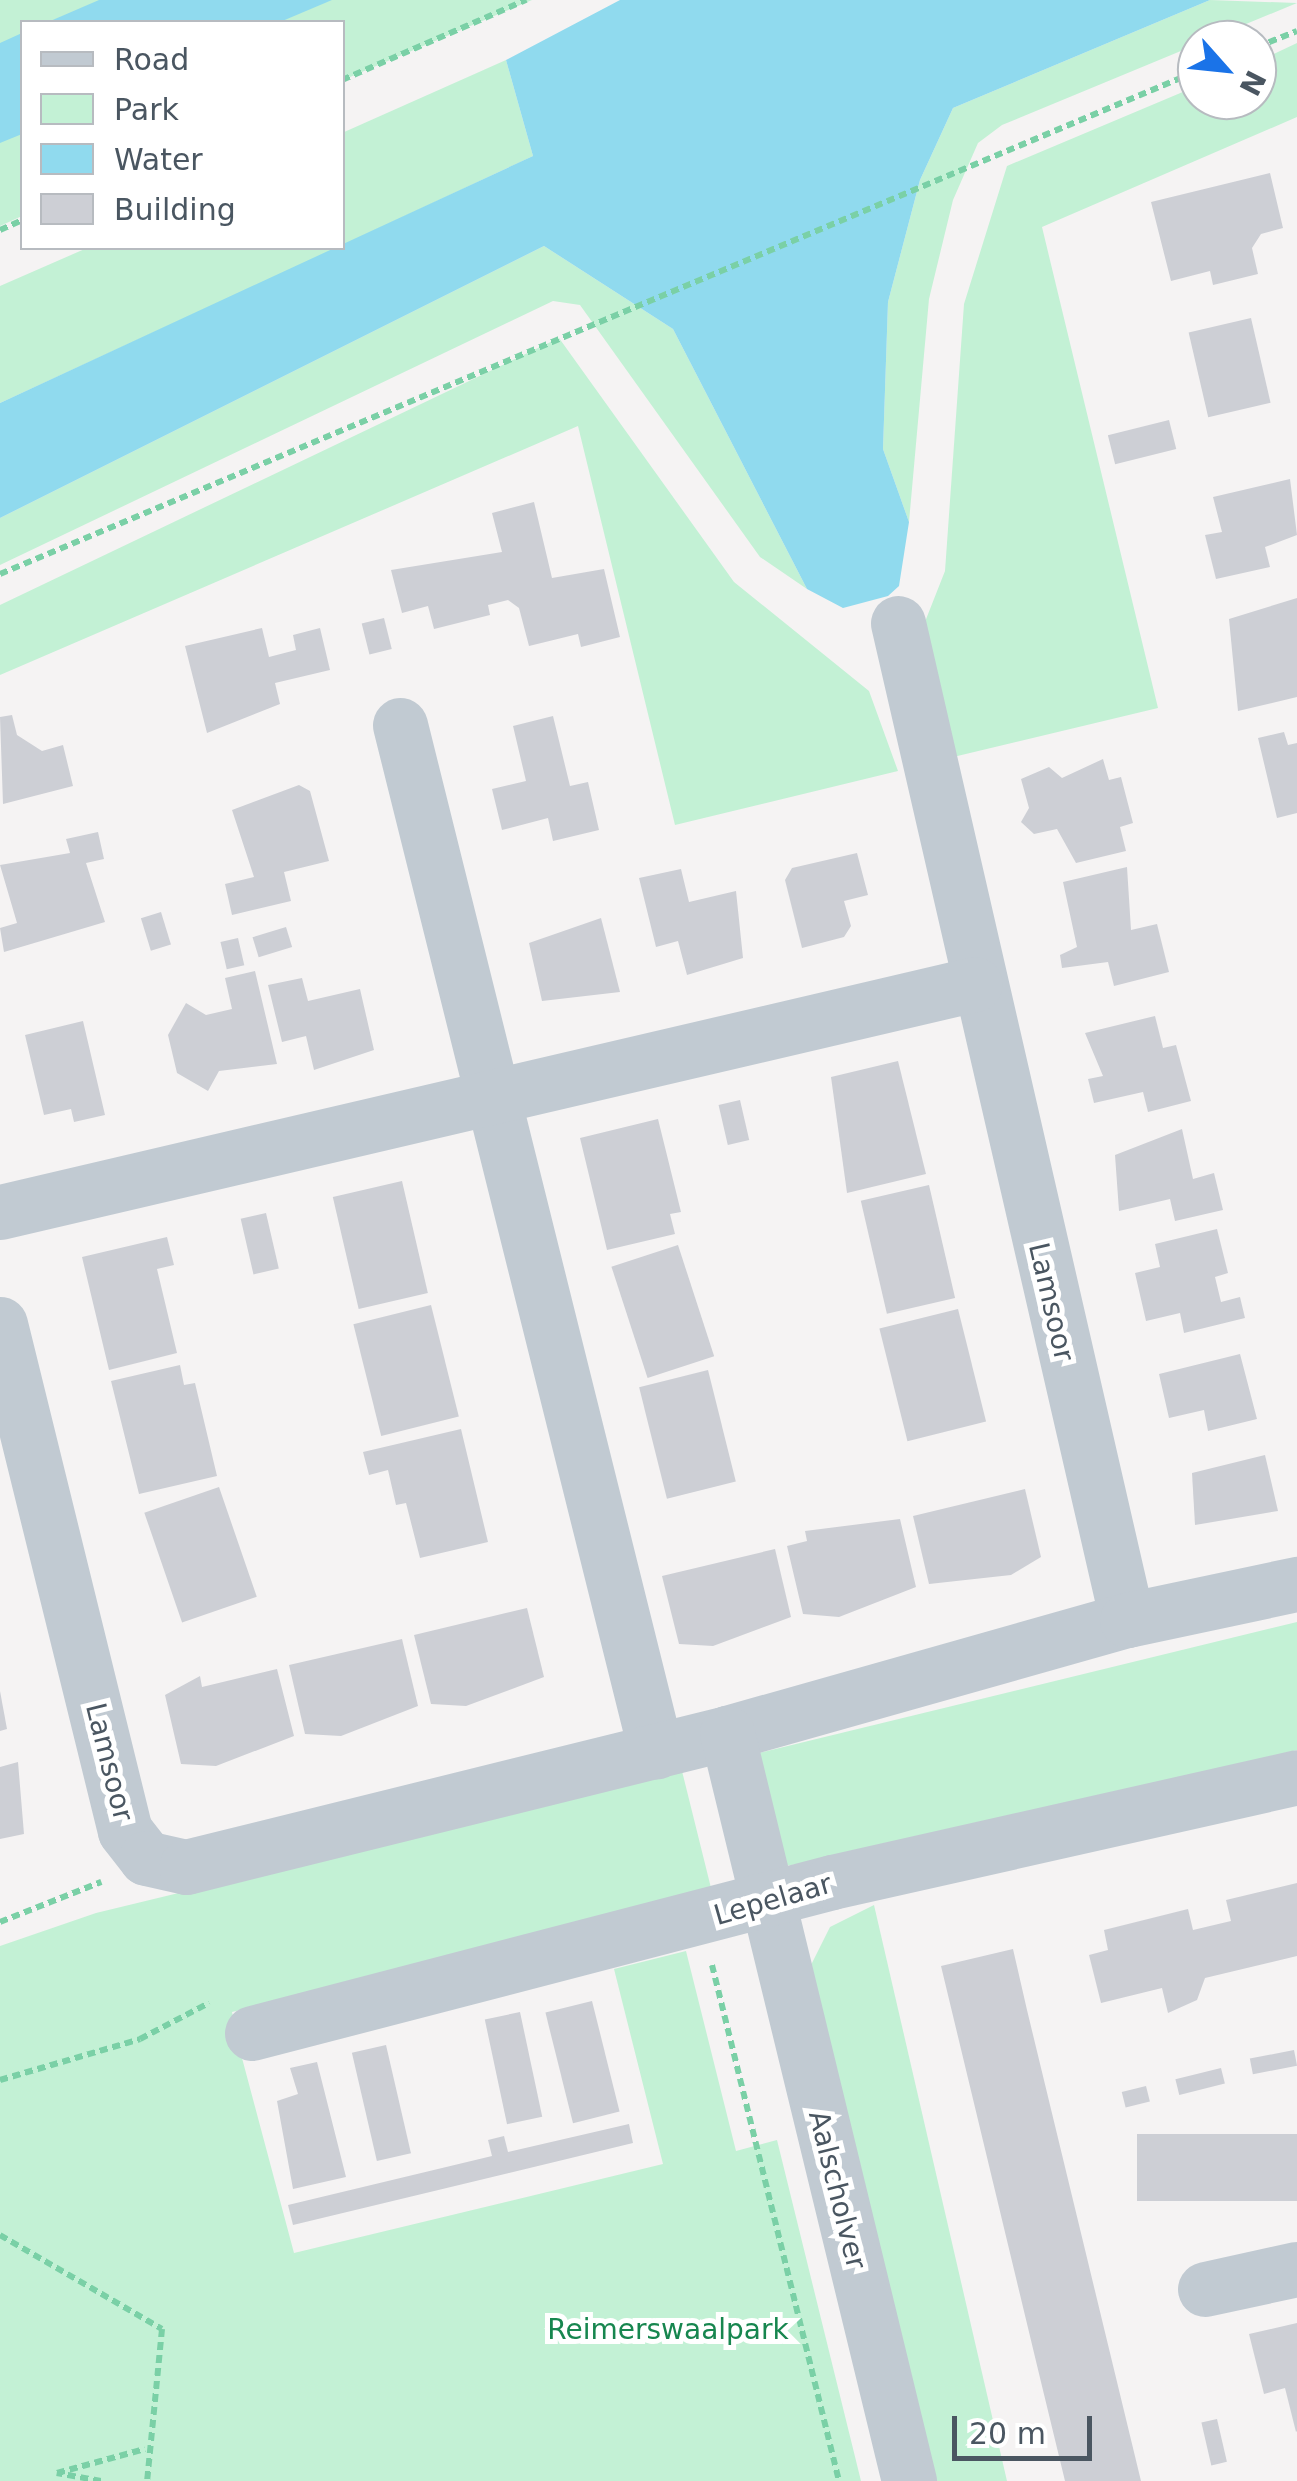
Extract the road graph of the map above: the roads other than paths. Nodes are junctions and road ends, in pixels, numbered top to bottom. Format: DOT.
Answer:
graph roads {
  1 [pos="898,623"];
  2 [pos="400,725"];
  3 [pos="975,984"];
  4 [pos="490,1098"];
  5 [pos="0,1212"];
  6 [pos="0,1324"];
  7 [pos="1297,1584"];
  8 [pos="1127,1620"];
  9 [pos="727,1733"];
  10 [pos="656,1752"];
  11 [pos="1297,1778"];
  12 [pos="764,1900"];
  13 [pos="252,2033"];
  14 [pos="1297,2269"];
  15 [pos="1206,2288"];
  16 [pos="909,2481"];
  1 -- 3 [label="street, Lamsoor"];
  2 -- 4 [label="street"];
  3 -- 4 [label="street"];
  3 -- 8 [label="street, Lamsoor"];
  4 -- 5 [label="street"];
  4 -- 10 [label="street"];
  6 -- 10 [label="street, Lamsoor"];
  7 -- 8 [label="street"];
  8 -- 9 [label="street"];
  9 -- 10 [label="street"];
  9 -- 12 [label="street"];
  11 -- 12 [label="street, Lepelaar"];
  12 -- 13 [label="street, Lepelaar"];
  12 -- 16 [label="street, Aalscholver"];
  14 -- 15 [label="street"];
}
